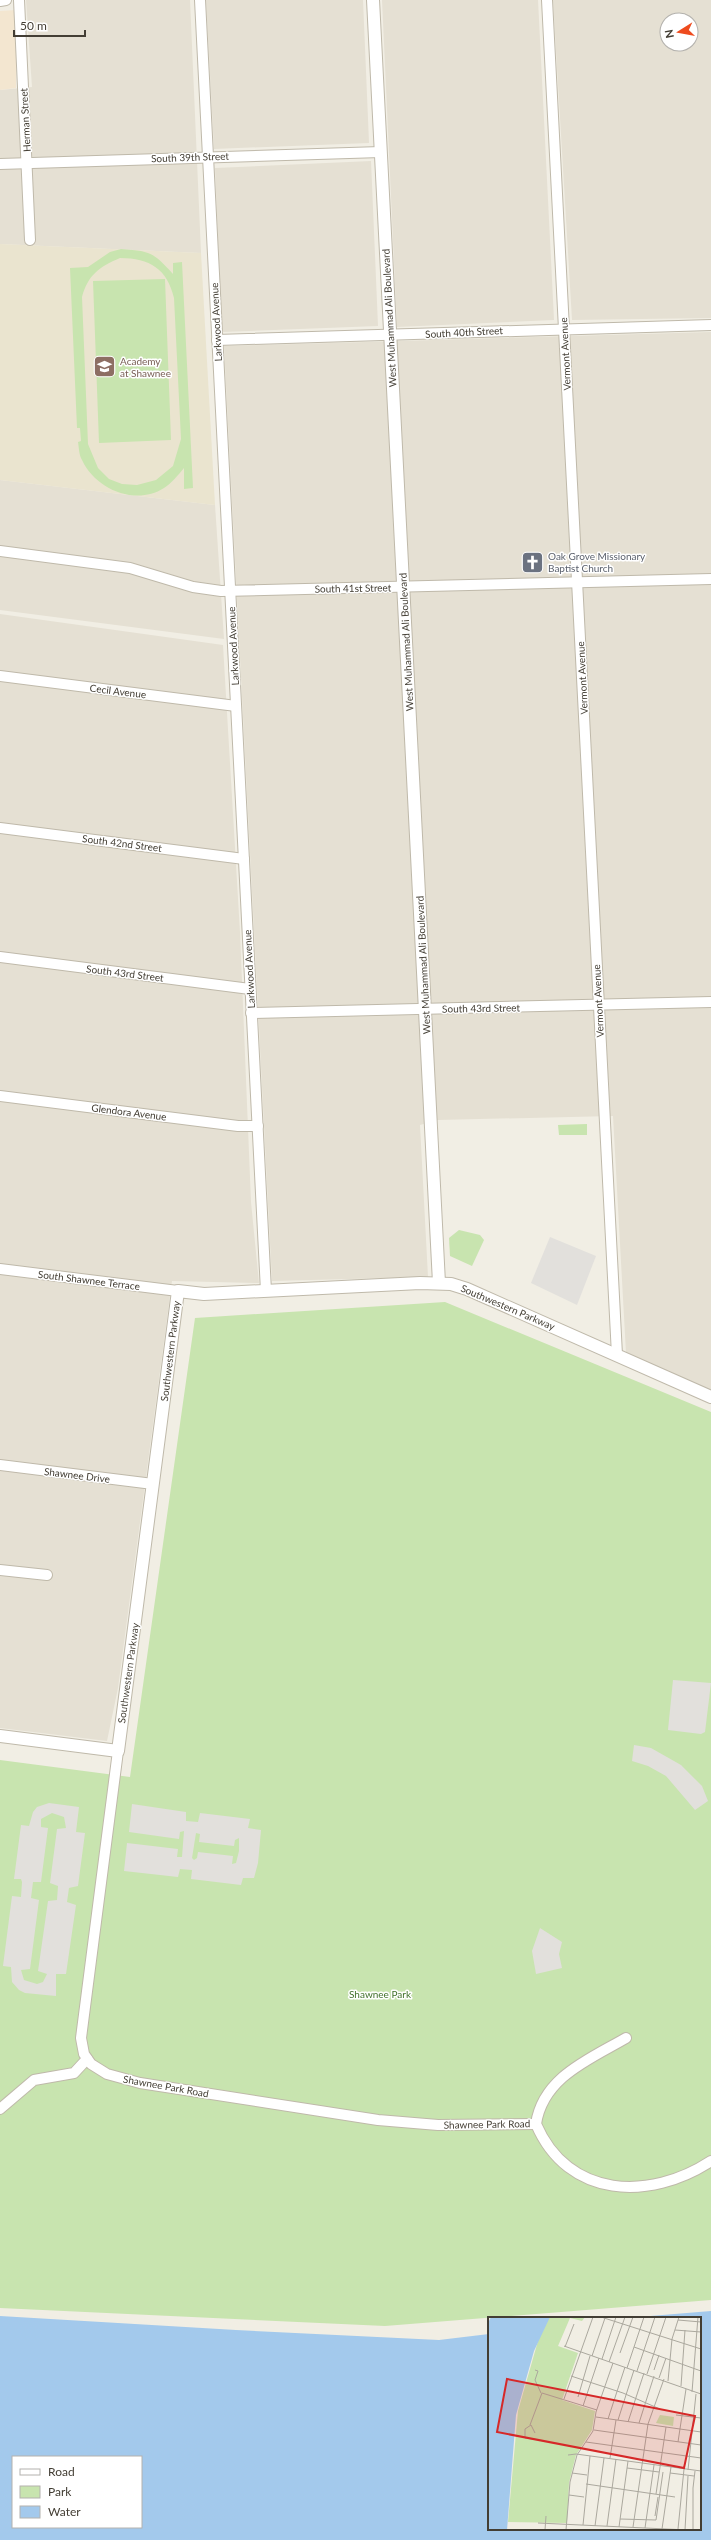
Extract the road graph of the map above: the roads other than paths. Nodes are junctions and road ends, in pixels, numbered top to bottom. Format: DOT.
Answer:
graph roads {
  1 [pos="6,0"];
  2 [pos="20,0"];
  3 [pos="200,0"];
  4 [pos="373,0"];
  5 [pos="547,0"];
  6 [pos="0,1"];
  7 [pos="381,152"];
  8 [pos="208,156"];
  9 [pos="28,163"];
  10 [pos="0,164"];
  11 [pos="30,240"];
  12 [pos="711,325"];
  13 [pos="564,328"];
  14 [pos="390,335"];
  15 [pos="217,340"];
  16 [pos="0,551"];
  17 [pos="711,579"];
  18 [pos="577,582"];
  19 [pos="403,587"];
  20 [pos="230,591"];
  21 [pos="0,676"];
  22 [pos="236,706"];
  23 [pos="0,828"];
  24 [pos="244,859"];
  25 [pos="0,957"];
  26 [pos="250,989"];
  27 [pos="711,1002"];
  28 [pos="598,1005"];
  29 [pos="425,1009"];
  30 [pos="251,1013"];
  31 [pos="0,1096"];
  32 [pos="258,1126"];
  33 [pos="0,1269"];
  34 [pos="439,1283"];
  35 [pos="178,1291"];
  36 [pos="266,1292"];
  37 [pos="617,1355"];
  38 [pos="711,1397"];
  39 [pos="0,1466"];
  40 [pos="153,1484"];
  41 [pos="0,1570"];
  42 [pos="47,1575"];
  43 [pos="0,1736"];
  44 [pos="118,1751"];
  45 [pos="626,2038"];
  46 [pos="87,2059"];
  47 [pos="0,2109"];
  48 [pos="536,2124"];
  49 [pos="711,2161"];
  1 -- 6 [label="street"];
  2 -- 9 [label="street, Herman Street"];
  3 -- 8 [label="street, Larkwood Avenue"];
  4 -- 7 [label="street, West Muhammad Ali Boulevard"];
  5 -- 13 [label="street, Vermont Avenue"];
  7 -- 8 [label="street, South 39th Street"];
  7 -- 14 [label="street, West Muhammad Ali Boulevard"];
  8 -- 9 [label="street, South 39th Street"];
  8 -- 15 [label="street, Larkwood Avenue"];
  9 -- 10 [label="street, South 39th Street"];
  9 -- 11 [label="street, Herman Street"];
  12 -- 13 [label="street, South 40th Street"];
  13 -- 14 [label="street, South 40th Street"];
  13 -- 18 [label="street, Vermont Avenue"];
  14 -- 15 [label="street, South 40th Street"];
  14 -- 19 [label="street, West Muhammad Ali Boulevard"];
  15 -- 20 [label="street, Larkwood Avenue"];
  16 -- 20 [label="street, South 41st Street"];
  17 -- 18 [label="street, South 41st Street"];
  18 -- 19 [label="street, South 41st Street"];
  18 -- 28 [label="street, Vermont Avenue"];
  19 -- 20 [label="street, South 41st Street"];
  19 -- 29 [label="street, West Muhammad Ali Boulevard"];
  20 -- 22 [label="street, Larkwood Avenue"];
  21 -- 22 [label="street, Cecil Avenue"];
  22 -- 24 [label="street, Larkwood Avenue"];
  23 -- 24 [label="street, South 42nd Street"];
  24 -- 26 [label="street, Larkwood Avenue"];
  25 -- 26 [label="street, South 43rd Street"];
  26 -- 30 [label="street, Larkwood Avenue"];
  27 -- 28 [label="street, South 43rd Street"];
  28 -- 29 [label="street, South 43rd Street"];
  28 -- 37 [label="street, Vermont Avenue"];
  29 -- 30 [label="street, South 43rd Street"];
  29 -- 34 [label="street, West Muhammad Ali Boulevard"];
  30 -- 32 [label="street, Larkwood Avenue"];
  31 -- 32 [label="street, Glendora Avenue"];
  32 -- 36 [label="street, Larkwood Avenue"];
  33 -- 35 [label="street, South Shawnee Terrace"];
  34 -- 36 [label="street, Southwestern Parkway"];
  34 -- 37 [label="street, Southwestern Parkway"];
  35 -- 36 [label="street, Southwestern Parkway"];
  35 -- 40 [label="street, Southwestern Parkway"];
  37 -- 38 [label="street, Southwestern Parkway"];
  39 -- 40 [label="street, Shawnee Drive"];
  40 -- 44 [label="street, Southwestern Parkway"];
  41 -- 42 [label="street"];
  43 -- 44 [label="street"];
  44 -- 46 [label="street"];
  45 -- 48 [label="street, Shawnee Park Road"];
  46 -- 47 [label="street"];
  46 -- 48 [label="street, Shawnee Park Road"];
  48 -- 49 [label="street, Shawnee Park Road"];
}
